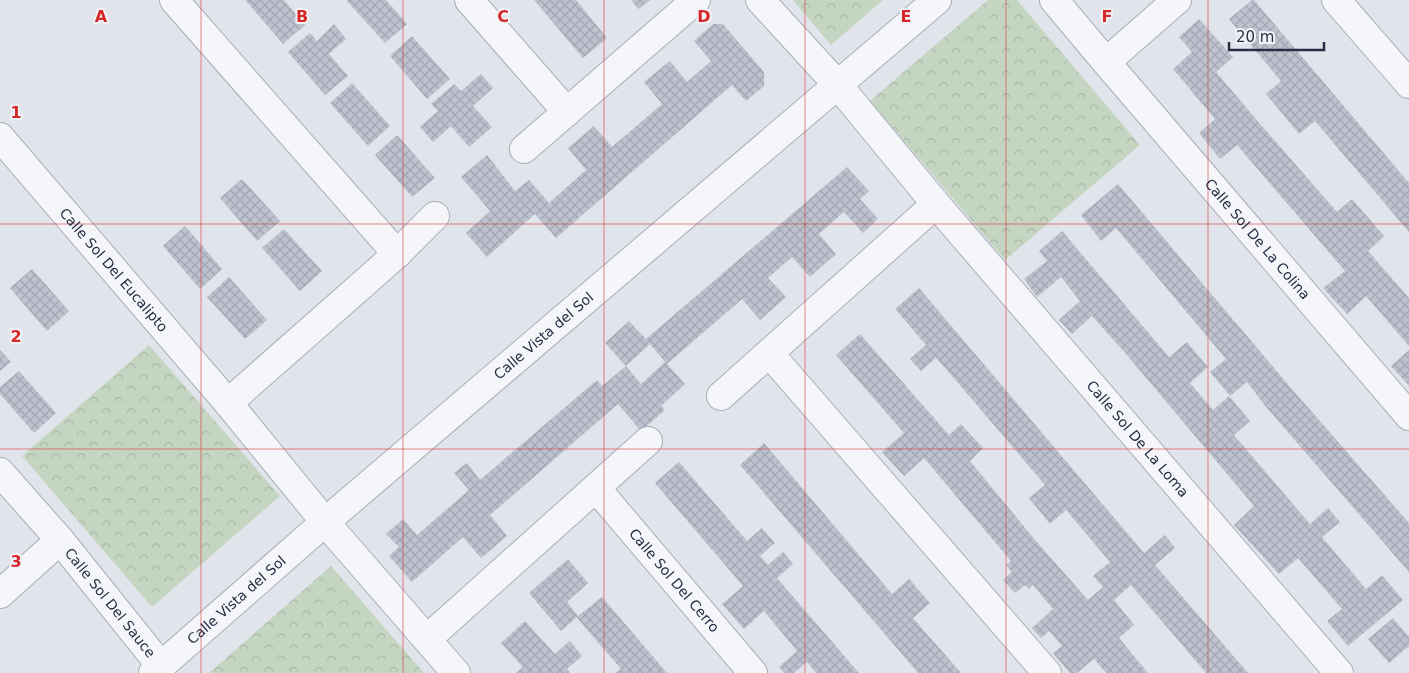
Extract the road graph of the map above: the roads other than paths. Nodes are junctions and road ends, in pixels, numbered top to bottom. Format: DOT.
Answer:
graph roads {
  1 [pos="174,0"];
  2 [pos="469,0"];
  3 [pos="696,0"];
  4 [pos="760,0"];
  5 [pos="937,0"];
  6 [pos="1054,0"];
  7 [pos="1176,0"];
  8 [pos="1336,0"];
  9 [pos="1106,62"];
  10 [pos="837,84"];
  11 [pos="1409,84"];
  12 [pos="567,112"];
  13 [pos="0,137"];
  14 [pos="524,149"];
  15 [pos="936,204"];
  16 [pos="436,216"];
  17 [pos="396,254"];
  18 [pos="769,353"];
  19 [pos="721,396"];
  20 [pos="228,403"];
  21 [pos="1409,416"];
  22 [pos="648,441"];
  23 [pos="0,472"];
  24 [pos="596,488"];
  25 [pos="325,522"];
  26 [pos="60,540"];
  27 [pos="0,594"];
  28 [pos="427,639"];
  29 [pos="157,669"];
  30 [pos="456,673"];
  31 [pos="753,673"];
  32 [pos="1047,673"];
  33 [pos="1339,673"];
  1 -- 17 [label="street"];
  2 -- 12 [label="street"];
  3 -- 12 [label="street"];
  4 -- 10 [label="street, Calle Sol De La Loma"];
  5 -- 10 [label="street, Calle Vista del Sol"];
  6 -- 9 [label="street, Calle Sol De La Colina"];
  7 -- 9 [label="street"];
  8 -- 11 [label="street"];
  9 -- 21 [label="street, Calle Sol De La Colina"];
  10 -- 15 [label="street, Calle Sol De La Loma"];
  10 -- 25 [label="street, Calle Vista del Sol"];
  12 -- 14 [label="street"];
  13 -- 20 [label="street, Calle Sol Del Eucalipto"];
  15 -- 18 [label="street"];
  15 -- 33 [label="street, Calle Sol De La Loma"];
  16 -- 17 [label="street"];
  17 -- 20 [label="street"];
  18 -- 19 [label="street"];
  18 -- 32 [label="street"];
  20 -- 25 [label="street, Calle Sol Del Eucalipto"];
  22 -- 24 [label="street"];
  23 -- 26 [label="street, Calle Sol Del Sauce"];
  24 -- 28 [label="street"];
  24 -- 31 [label="street, Calle Sol Del Cerro"];
  25 -- 28 [label="street"];
  25 -- 29 [label="street, Calle Vista del Sol"];
  26 -- 27 [label="street, Calle Sol Del Sauce"];
  26 -- 29 [label="street, Calle Sol Del Sauce"];
  28 -- 30 [label="street"];
}
